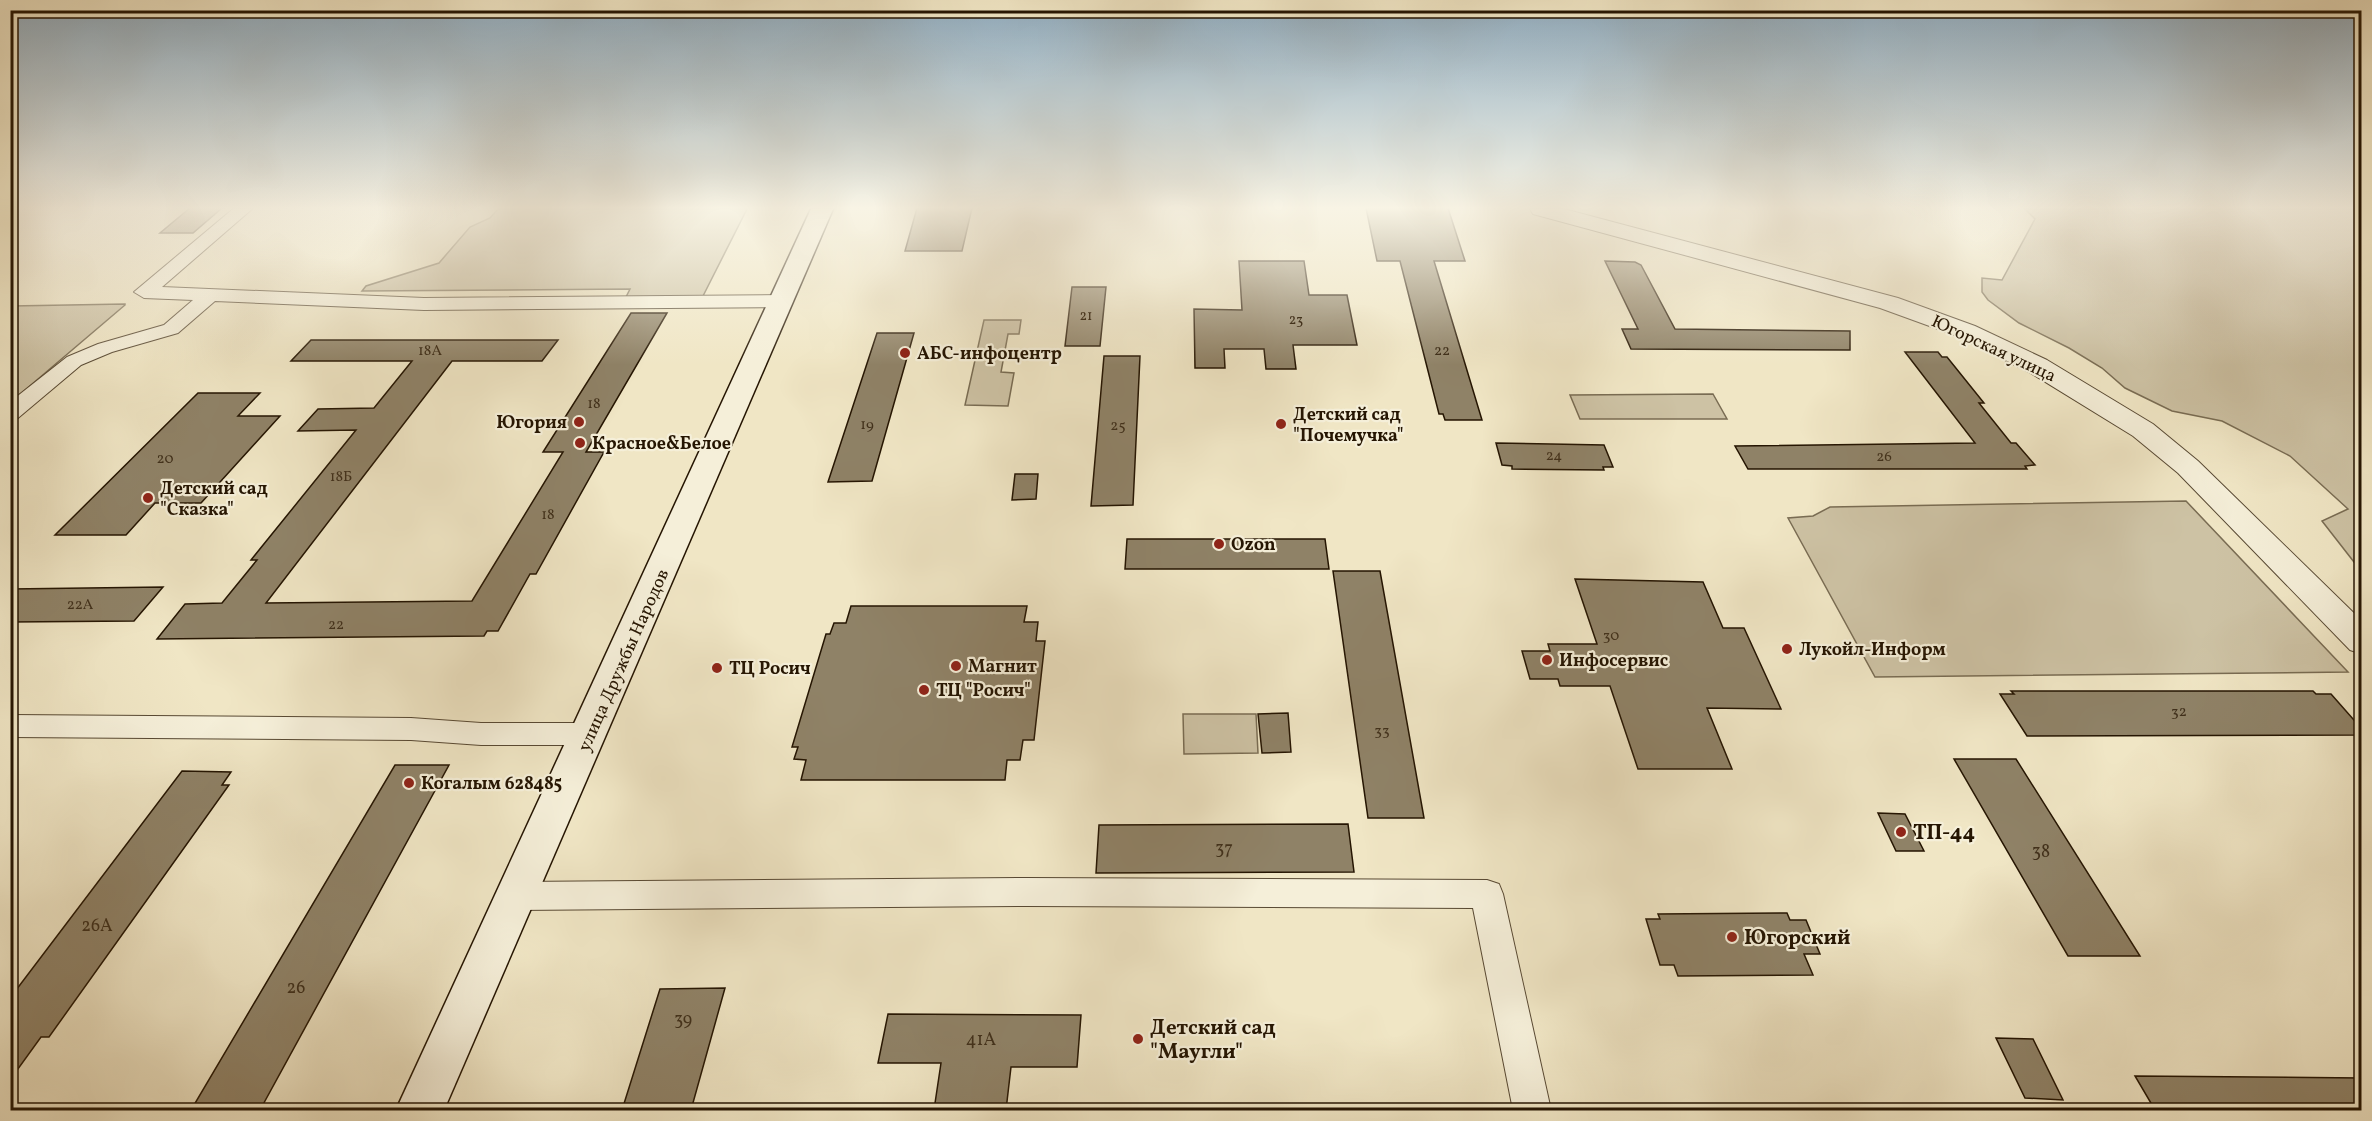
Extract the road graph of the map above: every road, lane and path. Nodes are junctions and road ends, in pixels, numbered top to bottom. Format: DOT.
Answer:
graph roads {
  1 [pos="180,261"];
  2 [pos="800,261"];
  3 [pos="1736,261"];
  4 [pos="210,295"];
  5 [pos="783,301"];
  6 [pos="10,413"];
  7 [pos="2361,642"];
  8 [pos="10,726"];
  9 [pos="590,734"];
  10 [pos="516,896"];
  11 [pos="420,1110"];
  12 [pos="1532,1110"];
  1 -- 4 [label="street"];
  2 -- 5 [label="main road, улица Дружбы Народов"];
  3 -- 7 [label="street, Югорская улица"];
  4 -- 5 [label="street"];
  4 -- 6 [label="street"];
  5 -- 9 [label="main road, улица Дружбы Народов"];
  8 -- 9 [label="street"];
  9 -- 10 [label="main road, улица Дружбы Народов"];
  10 -- 11 [label="main road, улица Дружбы Народов"];
  10 -- 12 [label="street"];
}
